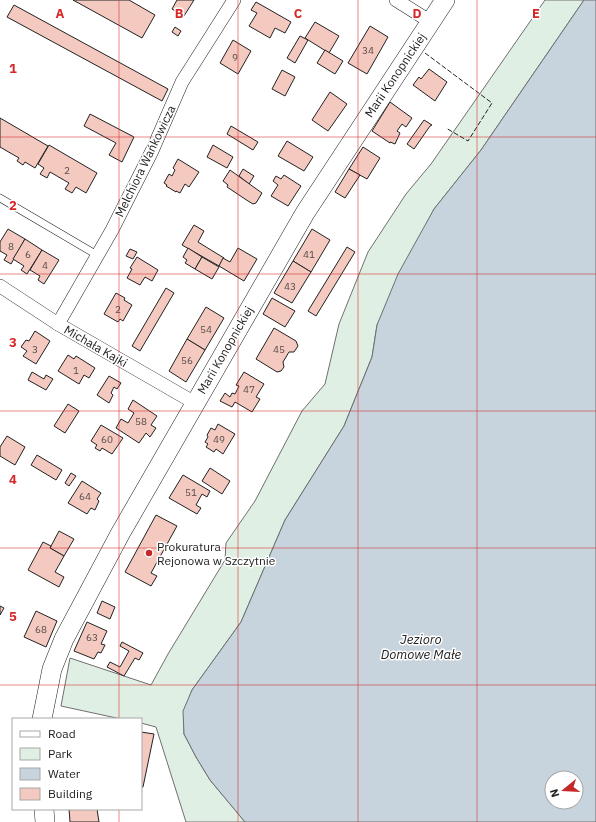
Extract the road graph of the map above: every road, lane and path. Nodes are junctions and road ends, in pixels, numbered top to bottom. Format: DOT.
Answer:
graph roads {
  1 [pos="234,0"];
  2 [pos="396,0"];
  3 [pos="445,0"];
  4 [pos="431,22"];
  5 [pos="0,198"];
  6 [pos="97,255"];
  7 [pos="0,286"];
  8 [pos="58,324"];
  9 [pos="195,403"];
  10 [pos="42,718"];
  11 [pos="44,810"];
  12 [pos="45,822"];
  1 -- 6 [label="street, Melchiora Wańkowicza"];
  2 -- 4 [label="street"];
  3 -- 4 [label="street, Marii Konopnickiej"];
  4 -- 9 [label="street, Marii Konopnickiej"];
  5 -- 6 [label="lane"];
  6 -- 8 [label="street, Melchiora Wańkowicza"];
  7 -- 8 [label="street, Michała Kajki"];
  8 -- 9 [label="street, Michała Kajki"];
  9 -- 10 [label="street, Marii Konopnickiej"];
  11 -- 12 [label="street"];
}
